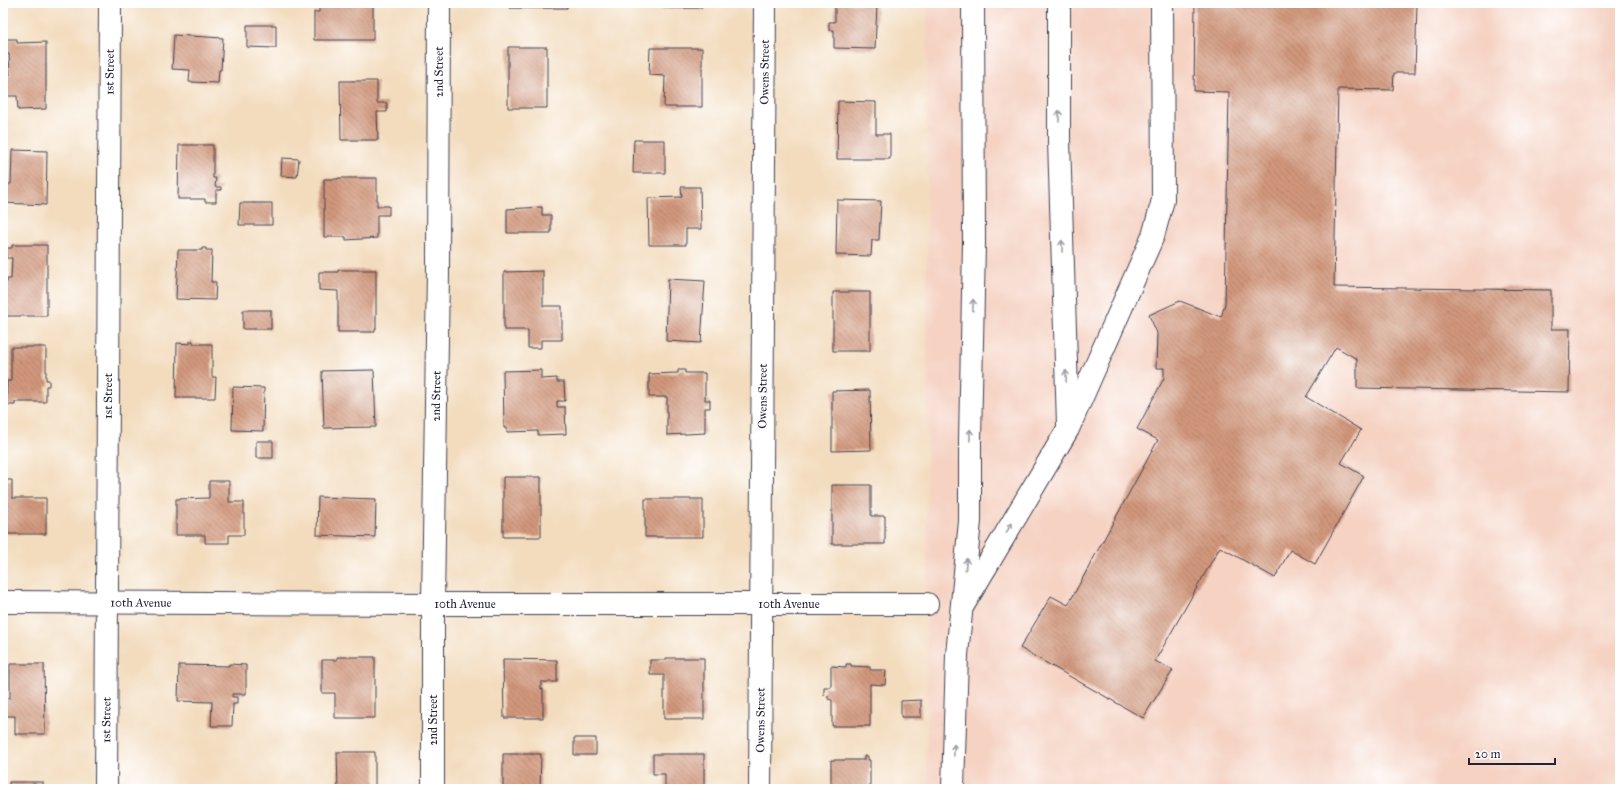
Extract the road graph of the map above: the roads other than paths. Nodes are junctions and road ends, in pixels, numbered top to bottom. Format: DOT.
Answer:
graph roads {
  1 [pos="110,3"];
  2 [pos="439,3"];
  3 [pos="765,3"];
  4 [pos="973,3"];
  5 [pos="1058,3"];
  6 [pos="1162,3"];
  7 [pos="1068,429"];
  8 [pos="3,602"];
  9 [pos="107,602"];
  10 [pos="433,604"];
  11 [pos="762,604"];
  12 [pos="927,604"];
  13 [pos="961,610"];
  14 [pos="106,789"];
  15 [pos="433,789"];
  16 [pos="760,789"];
  17 [pos="953,789"];
  1 -- 9 [label="street, 1st Street"];
  2 -- 10 [label="street, 2nd Street"];
  3 -- 11 [label="street, Owens Street"];
  13 -- 4 [label="street, one-way"];
  7 -- 5 [label="street, one-way"];
  6 -- 7 [label="street"];
  13 -- 7 [label="street, one-way"];
  8 -- 9 [label="street, 10th Avenue"];
  9 -- 10 [label="street, 10th Avenue"];
  9 -- 14 [label="street, 1st Street"];
  10 -- 11 [label="street, 10th Avenue"];
  10 -- 15 [label="street, 2nd Street"];
  11 -- 12 [label="street, 10th Avenue"];
  11 -- 16 [label="street, Owens Street"];
  17 -- 13 [label="street, one-way"];
}
